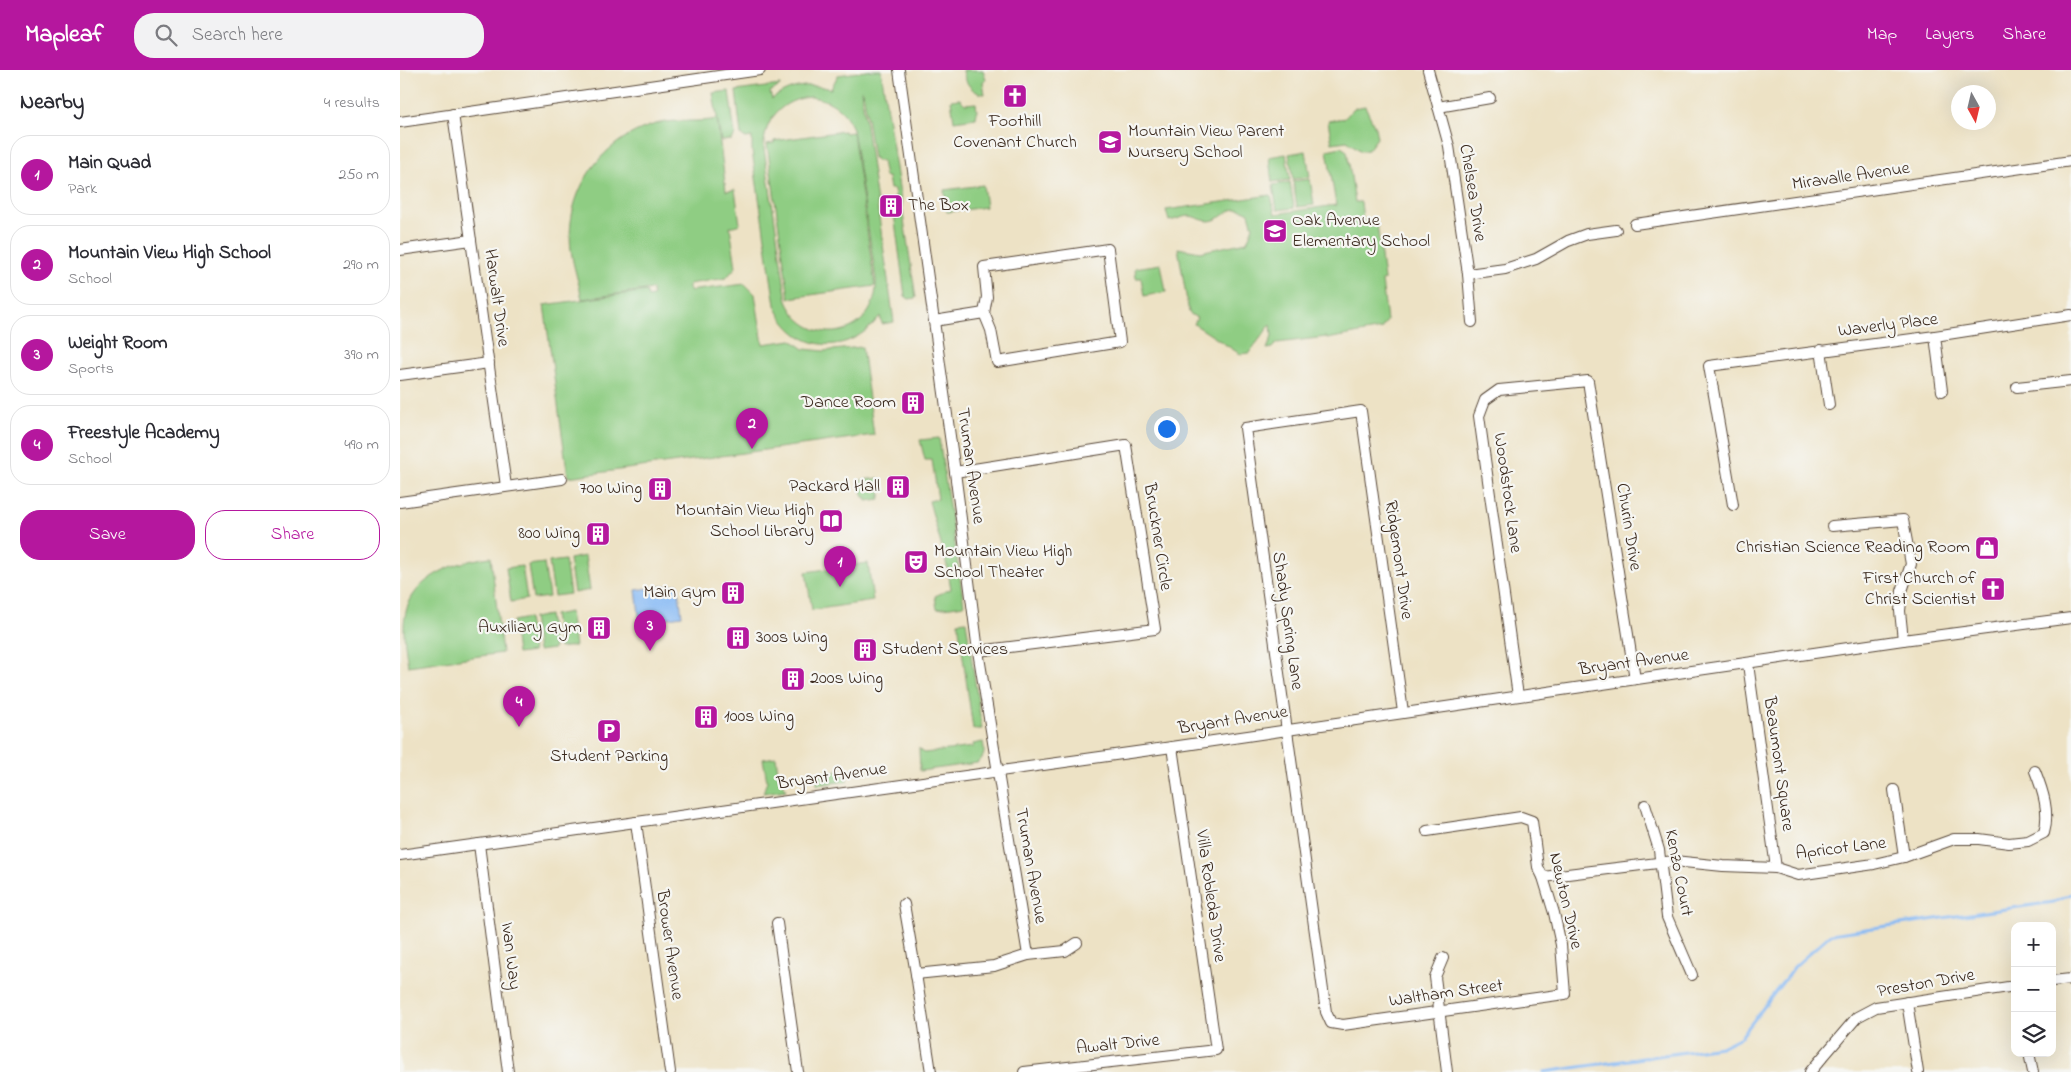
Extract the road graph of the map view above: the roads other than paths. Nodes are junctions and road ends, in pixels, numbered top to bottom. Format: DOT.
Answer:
graph roads {
  1 [pos="760,70"];
  2 [pos="899,70"];
  3 [pos="1428,70"];
  4 [pos="1490,98"];
  5 [pos="1438,107"];
  6 [pos="453,114"];
  7 [pos="400,122"];
  8 [pos="2071,161"];
  9 [pos="1635,224"];
  10 [pos="1616,230"];
  11 [pos="471,240"];
  12 [pos="400,250"];
  13 [pos="1468,274"];
  14 [pos="984,313"];
  15 [pos="2071,315"];
  16 [pos="934,321"];
  17 [pos="1472,322"];
  18 [pos="1935,336"];
  19 [pos="1821,350"];
  20 [pos="488,363"];
  21 [pos="400,375"];
  22 [pos="1588,381"];
  23 [pos="2071,381"];
  24 [pos="2017,387"];
  25 [pos="1942,391"];
  26 [pos="1829,405"];
  27 [pos="1361,411"];
  28 [pos="955,472"];
  29 [pos="562,480"];
  30 [pos="506,486"];
  31 [pos="400,502"];
  32 [pos="1733,505"];
  33 [pos="1832,526"];
  34 [pos="2071,618"];
  35 [pos="1902,640"];
  36 [pos="978,651"];
  37 [pos="1748,664"];
  38 [pos="1635,679"];
  39 [pos="1518,696"];
  40 [pos="1403,712"];
  41 [pos="1287,729"];
  42 [pos="1172,747"];
  43 [pos="997,770"];
  44 [pos="2035,771"];
  45 [pos="1894,790"];
  46 [pos="1645,805"];
  47 [pos="636,822"];
  48 [pos="1427,831"];
  49 [pos="479,844"];
  50 [pos="400,855"];
  51 [pos="1904,857"];
  52 [pos="1661,862"];
  53 [pos="1776,868"];
  54 [pos="1543,877"];
  55 [pos="904,904"];
  56 [pos="777,923"];
  57 [pos="1077,943"];
  58 [pos="1028,955"];
  59 [pos="1443,958"];
  60 [pos="916,974"];
  61 [pos="1692,975"];
  62 [pos="2071,979"];
  63 [pos="2056,981"];
  64 [pos="2011,987"];
  65 [pos="1566,994"];
  66 [pos="1907,1002"];
  67 [pos="1439,1012"];
  68 [pos="1331,1023"];
  69 [pos="1216,1050"];
  70 [pos="2030,1057"];
  71 [pos="508,1072"];
  72 [pos="670,1072"];
  73 [pos="798,1072"];
  74 [pos="931,1072"];
  75 [pos="1024,1072"];
  76 [pos="1447,1072"];
  77 [pos="1810,1072"];
  78 [pos="1918,1072"];
  79 [pos="2033,1072"];
  1 -- 6 [label="street"];
  2 -- 16 [label="street, Truman Avenue"];
  3 -- 5 [label="street, Chelsea Drive"];
  4 -- 5 [label="street"];
  5 -- 13 [label="street, Chelsea Drive"];
  6 -- 7 [label="street"];
  6 -- 11 [label="street, Harwalt Drive"];
  8 -- 9 [label="street, Miravalle Avenue"];
  10 -- 13 [label="street"];
  11 -- 12 [label="street"];
  11 -- 20 [label="street, Harwalt Drive"];
  13 -- 17 [label="street, Chelsea Drive"];
  14 -- 14 [label="street"];
  14 -- 16 [label="street"];
  15 -- 18 [label="street, Waverly Place"];
  16 -- 28 [label="street, Truman Avenue"];
  18 -- 19 [label="street, Waverly Place"];
  18 -- 25 [label="street"];
  19 -- 26 [label="street"];
  19 -- 32 [label="street, Waverly Place"];
  20 -- 21 [label="street"];
  20 -- 30 [label="street, Harwalt Drive"];
  22 -- 38 [label="street, Churin Drive"];
  22 -- 39 [label="street, Woodstock Lane"];
  23 -- 24 [label="street"];
  27 -- 40 [label="street, Ridgemont Drive"];
  27 -- 41 [label="street, Shady Spring Lane"];
  28 -- 36 [label="street, Truman Avenue"];
  28 -- 36 [label="street, Bruckner Circle"];
  29 -- 30 [label="street"];
  30 -- 31 [label="street"];
  33 -- 35 [label="street"];
  34 -- 35 [label="street, Bryant Avenue"];
  35 -- 37 [label="street, Bryant Avenue"];
  36 -- 43 [label="street, Truman Avenue"];
  37 -- 38 [label="street, Bryant Avenue"];
  37 -- 53 [label="street, Beaumont Square"];
  38 -- 39 [label="street, Bryant Avenue"];
  39 -- 40 [label="street, Bryant Avenue"];
  40 -- 41 [label="street, Bryant Avenue"];
  41 -- 42 [label="street, Bryant Avenue"];
  41 -- 68 [label="street, Shady Spring Lane"];
  42 -- 43 [label="street, Bryant Avenue"];
  42 -- 69 [label="street, Villa Robleda Drive"];
  43 -- 47 [label="street, Bryant Avenue"];
  43 -- 58 [label="street, Truman Avenue"];
  44 -- 51 [label="street, Apricot Lane"];
  45 -- 51 [label="street"];
  46 -- 52 [label="street, Kenzo Court"];
  47 -- 49 [label="street, Bryant Avenue"];
  47 -- 72 [label="street, Brower Avenue"];
  48 -- 54 [label="street, Newton Drive"];
  49 -- 50 [label="street, Bryant Avenue"];
  49 -- 71 [label="street, Ivan Way"];
  51 -- 53 [label="street, Apricot Lane"];
  52 -- 53 [label="street, Apricot Lane"];
  52 -- 54 [label="street, Apricot Lane"];
  52 -- 61 [label="street, Kenzo Court"];
  54 -- 65 [label="street, Newton Drive"];
  55 -- 60 [label="street"];
  56 -- 73 [label="street"];
  57 -- 58 [label="street"];
  58 -- 60 [label="street"];
  59 -- 67 [label="street"];
  60 -- 74 [label="street"];
  62 -- 63 [label="street"];
  64 -- 66 [label="street, Preston Drive"];
  65 -- 67 [label="street, Waltham Street"];
  66 -- 77 [label="street, Preston Drive"];
  66 -- 78 [label="street"];
  67 -- 68 [label="street, Waltham Street"];
  67 -- 76 [label="street"];
  69 -- 75 [label="street, Awalt Drive"];
  70 -- 79 [label="street"];
}
